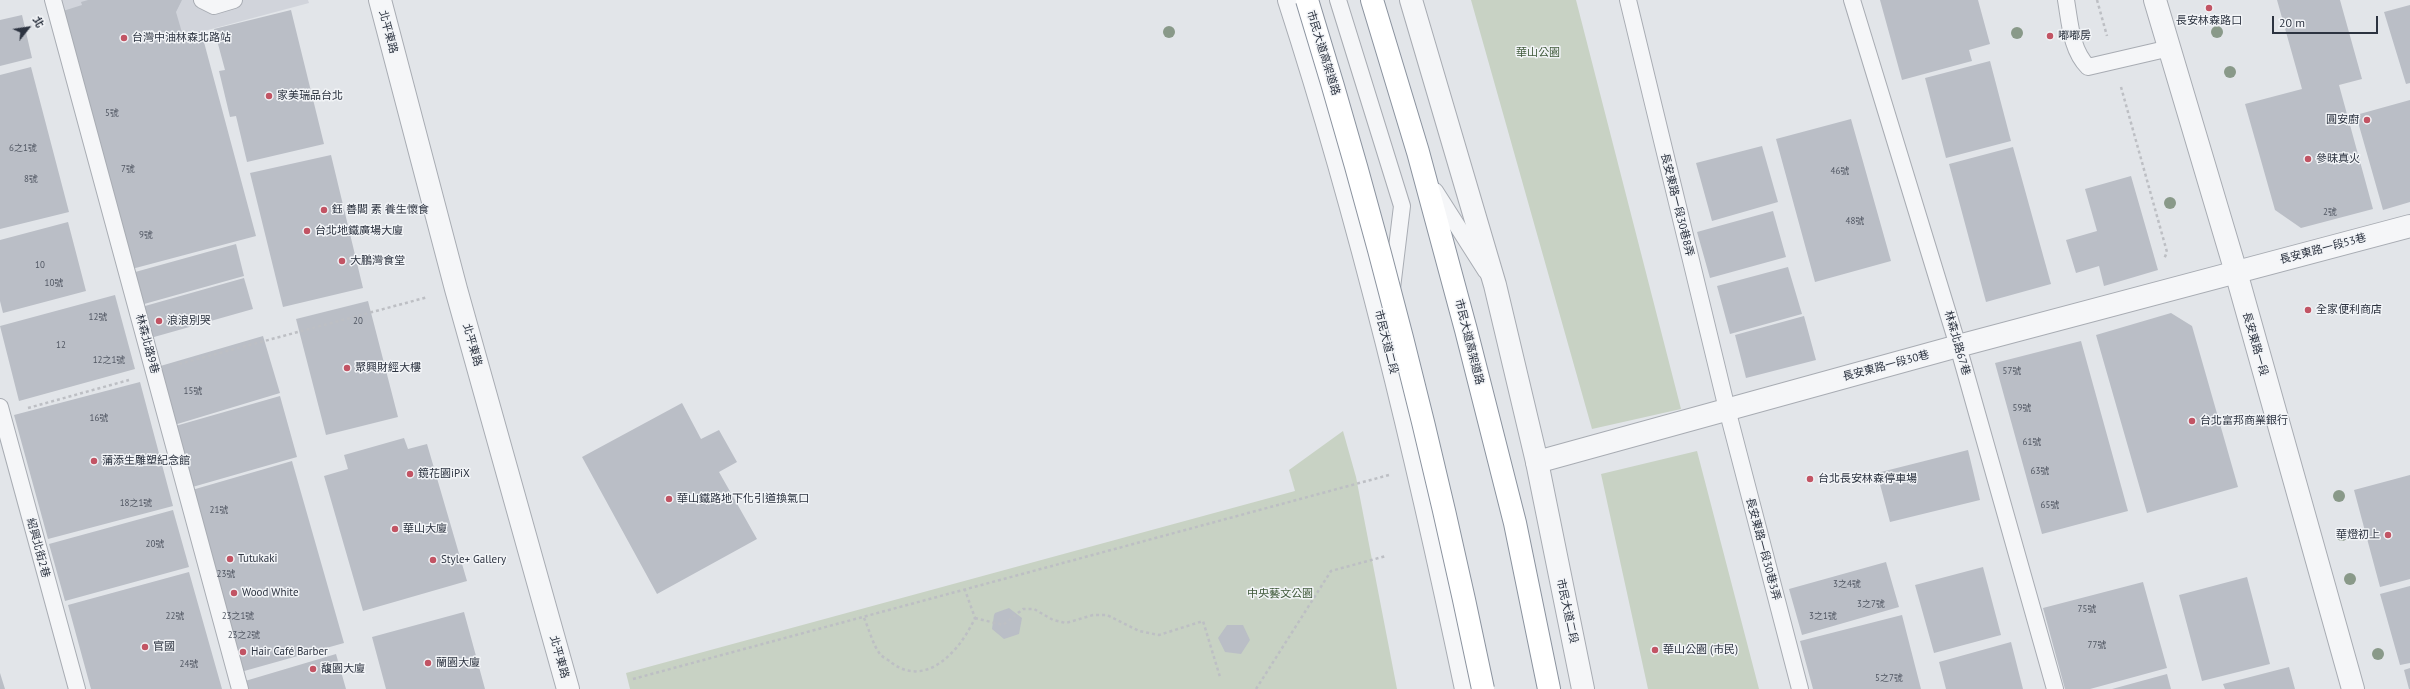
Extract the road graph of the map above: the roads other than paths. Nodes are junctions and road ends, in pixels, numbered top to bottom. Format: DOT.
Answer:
graph roads {
  1 [pos="52,0"];
  2 [pos="202,0"];
  3 [pos="234,0"];
  4 [pos="380,0"];
  5 [pos="1289,0"];
  6 [pos="1307,0"];
  7 [pos="1338,0"];
  8 [pos="1373,0"];
  9 [pos="1411,0"];
  10 [pos="1628,0"];
  11 [pos="1852,0"];
  12 [pos="2066,0"];
  13 [pos="2155,0"];
  14 [pos="2170,48"];
  15 [pos="2410,226"];
  16 [pos="2236,272"];
  17 [pos="1495,285"];
  18 [pos="1386,343"];
  19 [pos="1958,346"];
  20 [pos="1727,409"];
  21 [pos="1,411"];
  22 [pos="1537,462"];
  23 [pos="1579,683"];
  24 [pos="77,689"];
  25 [pos="240,689"];
  26 [pos="568,689"];
  27 [pos="1466,689"];
  28 [pos="1482,689"];
  29 [pos="1549,689"];
  30 [pos="1800,689"];
  31 [pos="2055,689"];
  32 [pos="2354,689"];
  1 -- 25 [label="lane, 林森北路9巷"];
  2 -- 3 [label="lane"];
  4 -- 26 [label="street, 北平東路"];
  5 -- 18 [label="street, 市民大道二段"];
  6 -- 28 [label="highway, 市民大道高架道路, bridge"];
  7 -- 18 [label="lane"];
  8 -- 17 [label="lane"];
  8 -- 29 [label="highway, 市民大道高架道路"];
  9 -- 17 [label="street, 市民大道二段"];
  10 -- 20 [label="lane, 長安東路一段30巷8弄"];
  11 -- 19 [label="lane, 林森北路67巷"];
  12 -- 14 [label="lane"];
  13 -- 14 [label="street, 長安東路一段"];
  14 -- 16 [label="street, 長安東路一段"];
  15 -- 16 [label="street, 長安東路一段53巷"];
  16 -- 19 [label="street, 長安東路一段30巷"];
  16 -- 32 [label="street, 長安東路一段"];
  17 -- 22 [label="street, 市民大道二段"];
  18 -- 27 [label="street, 市民大道二段"];
  19 -- 20 [label="street, 長安東路一段30巷"];
  19 -- 31 [label="lane, 林森北路67巷"];
  20 -- 22 [label="street, 長安東路一段30巷"];
  20 -- 30 [label="lane, 長安東路一段30巷3弄"];
  21 -- 24 [label="lane, 紹興北街2巷"];
  22 -- 23 [label="street, 市民大道二段"];
}
